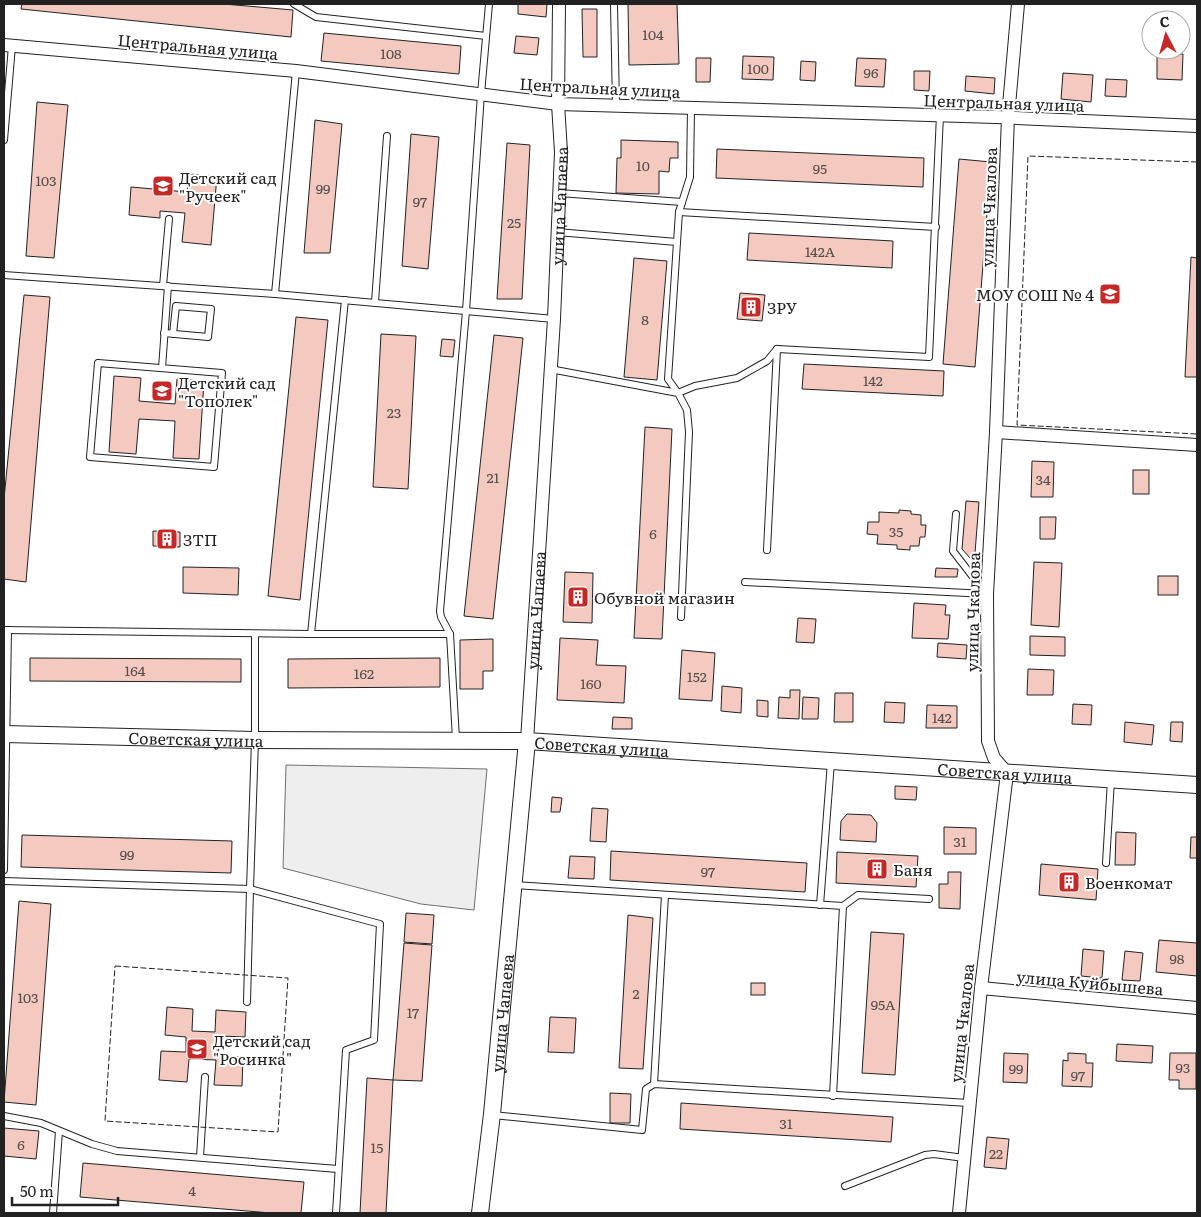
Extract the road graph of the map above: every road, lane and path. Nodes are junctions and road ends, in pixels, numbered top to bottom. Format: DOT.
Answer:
graph roads {
  1 [pos="294,4"];
  2 [pos="490,4"];
  3 [pos="559,4"];
  4 [pos="614,4"];
  5 [pos="1018,4"];
  6 [pos="486,36"];
  7 [pos="8,45"];
  8 [pos="296,72"];
  9 [pos="481,94"];
  10 [pos="558,104"];
  11 [pos="616,106"];
  12 [pos="692,108"];
  13 [pos="940,116"];
  14 [pos="1008,117"];
  15 [pos="1197,126"];
  16 [pos="387,136"];
  17 [pos="4,140"];
  18 [pos="559,194"];
  19 [pos="682,202"];
  20 [pos="679,212"];
  21 [pos="169,219"];
  22 [pos="936,227"];
  23 [pos="557,232"];
  24 [pos="677,242"];
  25 [pos="4,275"];
  26 [pos="166,286"];
  27 [pos="275,294"];
  28 [pos="345,300"];
  29 [pos="375,302"];
  30 [pos="466,311"];
  31 [pos="554,319"];
  32 [pos="164,333"];
  33 [pos="173,334"];
  34 [pos="777,350"];
  35 [pos="162,368"];
  36 [pos="550,369"];
  37 [pos="678,393"];
  38 [pos="996,432"];
  39 [pos="1197,445"];
  40 [pos="956,514"];
  41 [pos="767,550"];
  42 [pos="745,582"];
  43 [pos="986,594"];
  44 [pos="681,618"];
  45 [pos="6,630"];
  46 [pos="255,634"];
  47 [pos="311,634"];
  48 [pos="450,634"];
  49 [pos="5,734"];
  50 [pos="254,740"];
  51 [pos="456,740"];
  52 [pos="527,741"];
  53 [pos="831,762"];
  54 [pos="1008,773"];
  55 [pos="1111,780"];
  56 [pos="1197,785"];
  57 [pos="1106,863"];
  58 [pos="4,870"];
  59 [pos="4,882"];
  60 [pos="514,885"];
  61 [pos="250,889"];
  62 [pos="665,895"];
  63 [pos="929,899"];
  64 [pos="820,905"];
  65 [pos="843,906"];
  66 [pos="981,988"];
  67 [pos="247,1002"];
  68 [pos="1197,1008"];
  69 [pos="205,1077"];
  70 [pos="654,1084"];
  71 [pos="832,1096"];
  72 [pos="969,1103"];
  73 [pos="492,1114"];
  74 [pos="4,1116"];
  75 [pos="60,1131"];
  76 [pos="200,1157"];
  77 [pos="964,1158"];
  78 [pos="338,1169"];
  79 [pos="845,1186"];
  80 [pos="53,1213"];
  81 [pos="336,1213"];
  82 [pos="480,1213"];
  83 [pos="959,1213"];
  1 -- 6 [label="lane"];
  2 -- 6 [label="lane"];
  3 -- 10 [label="street, улица Чапаева"];
  4 -- 11 [label="lane"];
  5 -- 14 [label="street, улица Чкалова"];
  6 -- 9 [label="lane"];
  7 -- 8 [label="street, Центральная улица"];
  7 -- 17 [label="lane"];
  8 -- 9 [label="street, Центральная улица"];
  8 -- 27 [label="lane"];
  9 -- 10 [label="street, Центральная улица"];
  9 -- 30 [label="lane"];
  10 -- 11 [label="street, Центральная улица"];
  10 -- 18 [label="street, улица Чапаева"];
  11 -- 12 [label="street, Центральная улица"];
  12 -- 13 [label="street, Центральная улица"];
  12 -- 19 [label="lane"];
  13 -- 14 [label="street, Центральная улица"];
  13 -- 22 [label="lane"];
  14 -- 15 [label="street, Центральная улица"];
  14 -- 38 [label="street, улица Чкалова"];
  16 -- 29 [label="lane"];
  18 -- 19 [label="lane"];
  18 -- 23 [label="street, улица Чапаева"];
  19 -- 20 [label="lane"];
  20 -- 22 [label="lane"];
  20 -- 24 [label="lane"];
  21 -- 26 [label="lane"];
  22 -- 34 [label="lane"];
  23 -- 24 [label="lane"];
  23 -- 31 [label="street, улица Чапаева"];
  24 -- 37 [label="lane"];
  25 -- 26 [label="lane"];
  26 -- 27 [label="lane"];
  26 -- 32 [label="lane"];
  27 -- 28 [label="lane"];
  28 -- 29 [label="lane"];
  28 -- 47 [label="lane"];
  29 -- 30 [label="lane"];
  30 -- 31 [label="lane"];
  30 -- 48 [label="lane"];
  31 -- 36 [label="street, улица Чапаева"];
  32 -- 33 [label="lane"];
  32 -- 35 [label="lane"];
  33 -- 33 [label="lane"];
  34 -- 37 [label="lane"];
  34 -- 41 [label="lane"];
  35 -- 35 [label="lane"];
  36 -- 37 [label="lane"];
  36 -- 52 [label="street, улица Чапаева"];
  37 -- 44 [label="lane"];
  38 -- 39 [label="street"];
  38 -- 43 [label="street, улица Чкалова"];
  40 -- 43 [label="lane"];
  42 -- 43 [label="lane"];
  43 -- 54 [label="street, улица Чкалова"];
  45 -- 46 [label="lane"];
  45 -- 49 [label="lane"];
  46 -- 47 [label="lane"];
  46 -- 50 [label="lane"];
  47 -- 48 [label="lane"];
  48 -- 51 [label="lane"];
  49 -- 50 [label="street, Советская улица"];
  49 -- 58 [label="lane"];
  50 -- 51 [label="street, Советская улица"];
  50 -- 61 [label="lane"];
  51 -- 52 [label="street, Советская улица"];
  52 -- 53 [label="street, Советская улица"];
  52 -- 60 [label="street, улица Чапаева"];
  53 -- 54 [label="street, Советская улица"];
  53 -- 64 [label="lane"];
  54 -- 55 [label="street, Советская улица"];
  54 -- 66 [label="street, улица Чкалова"];
  55 -- 56 [label="street, Советская улица"];
  55 -- 57 [label="lane"];
  59 -- 61 [label="lane"];
  60 -- 62 [label="lane"];
  60 -- 73 [label="street, улица Чапаева"];
  61 -- 67 [label="lane"];
  61 -- 78 [label="lane"];
  62 -- 64 [label="lane"];
  62 -- 70 [label="lane"];
  63 -- 65 [label="lane"];
  64 -- 65 [label="lane"];
  65 -- 71 [label="lane"];
  66 -- 68 [label="street, улица Куйбышева"];
  66 -- 72 [label="street, улица Чкалова"];
  69 -- 76 [label="lane"];
  70 -- 71 [label="lane"];
  70 -- 73 [label="lane"];
  71 -- 72 [label="lane"];
  72 -- 77 [label="street, улица Чкалова"];
  73 -- 82 [label="street, улица Чапаева"];
  74 -- 75 [label="lane"];
  75 -- 76 [label="lane"];
  75 -- 80 [label="lane"];
  76 -- 78 [label="lane"];
  77 -- 79 [label="lane"];
  77 -- 83 [label="street, улица Чкалова"];
  78 -- 81 [label="lane"];
}
